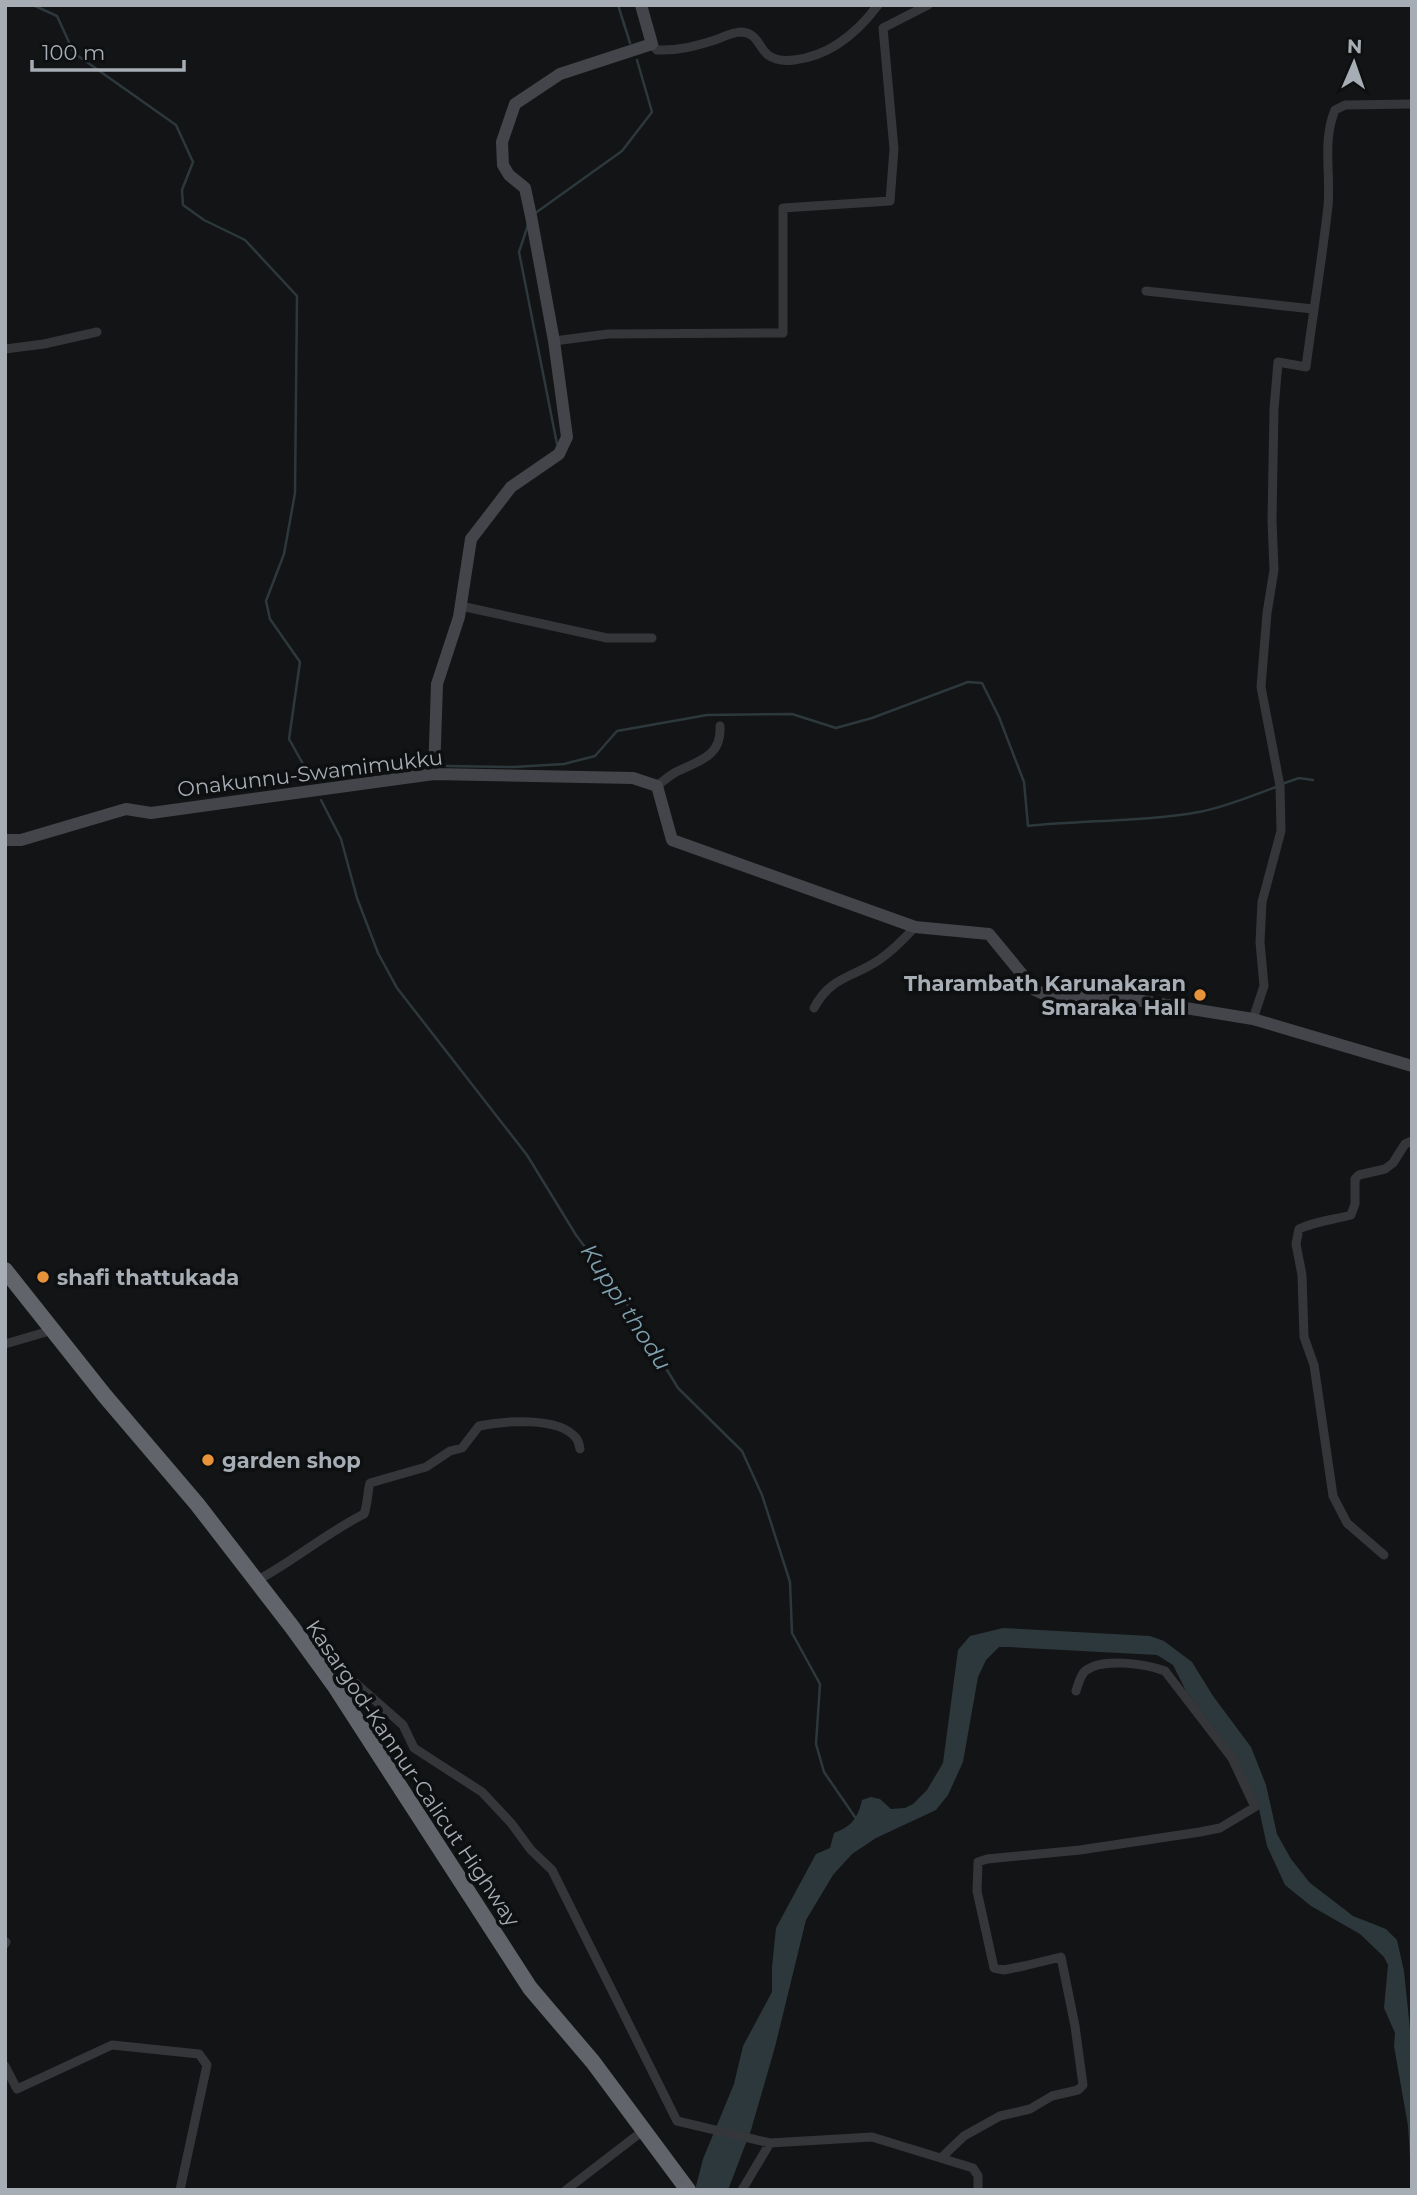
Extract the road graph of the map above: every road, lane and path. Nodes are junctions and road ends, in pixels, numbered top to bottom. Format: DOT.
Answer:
graph roads {
  1 [pos="641,5"];
  2 [pos="878,5"];
  3 [pos="928,5"];
  4 [pos="652,44"];
  5 [pos="1412,104"];
  6 [pos="1146,291"];
  7 [pos="1313,309"];
  8 [pos="97,332"];
  9 [pos="554,341"];
  10 [pos="5,349"];
  11 [pos="460,606"];
  12 [pos="652,638"];
  13 [pos="720,726"];
  14 [pos="434,774"];
  15 [pos="657,786"];
  16 [pos="5,840"];
  17 [pos="915,927"];
  18 [pos="814,1008"];
  19 [pos="1253,1019"];
  20 [pos="1412,1066"];
  21 [pos="1412,1141"];
  22 [pos="5,1270"];
  23 [pos="53,1330"];
  24 [pos="5,1343"];
  25 [pos="580,1449"];
  26 [pos="1384,1555"];
  27 [pos="256,1581"];
  28 [pos="292,1627"];
  29 [pos="1076,1691"];
  30 [pos="5,2066"];
  31 [pos="644,2130"];
  32 [pos="770,2143"];
  33 [pos="942,2158"];
  34 [pos="180,2190"];
  35 [pos="566,2190"];
  36 [pos="688,2190"];
  37 [pos="742,2190"];
  38 [pos="978,2190"];
  1 -- 4 [label="street"];
  2 -- 4 [label="street"];
  3 -- 9 [label="street"];
  4 -- 9 [label="street"];
  5 -- 7 [label="street"];
  6 -- 7 [label="street"];
  7 -- 19 [label="street"];
  8 -- 10 [label="street"];
  9 -- 11 [label="street"];
  11 -- 12 [label="street"];
  11 -- 14 [label="street"];
  13 -- 15 [label="street"];
  14 -- 15 [label="street, Onakunnu-Swamimukku"];
  14 -- 16 [label="street, Onakunnu-Swamimukku"];
  15 -- 17 [label="street"];
  17 -- 18 [label="street"];
  17 -- 19 [label="street"];
  19 -- 20 [label="street"];
  21 -- 26 [label="street"];
  22 -- 23 [label="highway, Kasargod-Kannur-Calicut Highway"];
  23 -- 24 [label="street"];
  23 -- 27 [label="highway, Kasargod-Kannur-Calicut Highway"];
  25 -- 27 [label="street"];
  27 -- 28 [label="highway, Kasargod-Kannur-Calicut Highway"];
  28 -- 31 [label="highway, Kasargod-Kannur-Calicut Highway"];
  28 -- 32 [label="street"];
  29 -- 33 [label="street"];
  30 -- 34 [label="street"];
  31 -- 35 [label="street"];
  31 -- 36 [label="highway, Kasargod-Kannur-Calicut Highway"];
  32 -- 33 [label="street"];
  32 -- 37 [label="street"];
  33 -- 38 [label="street"];
}
